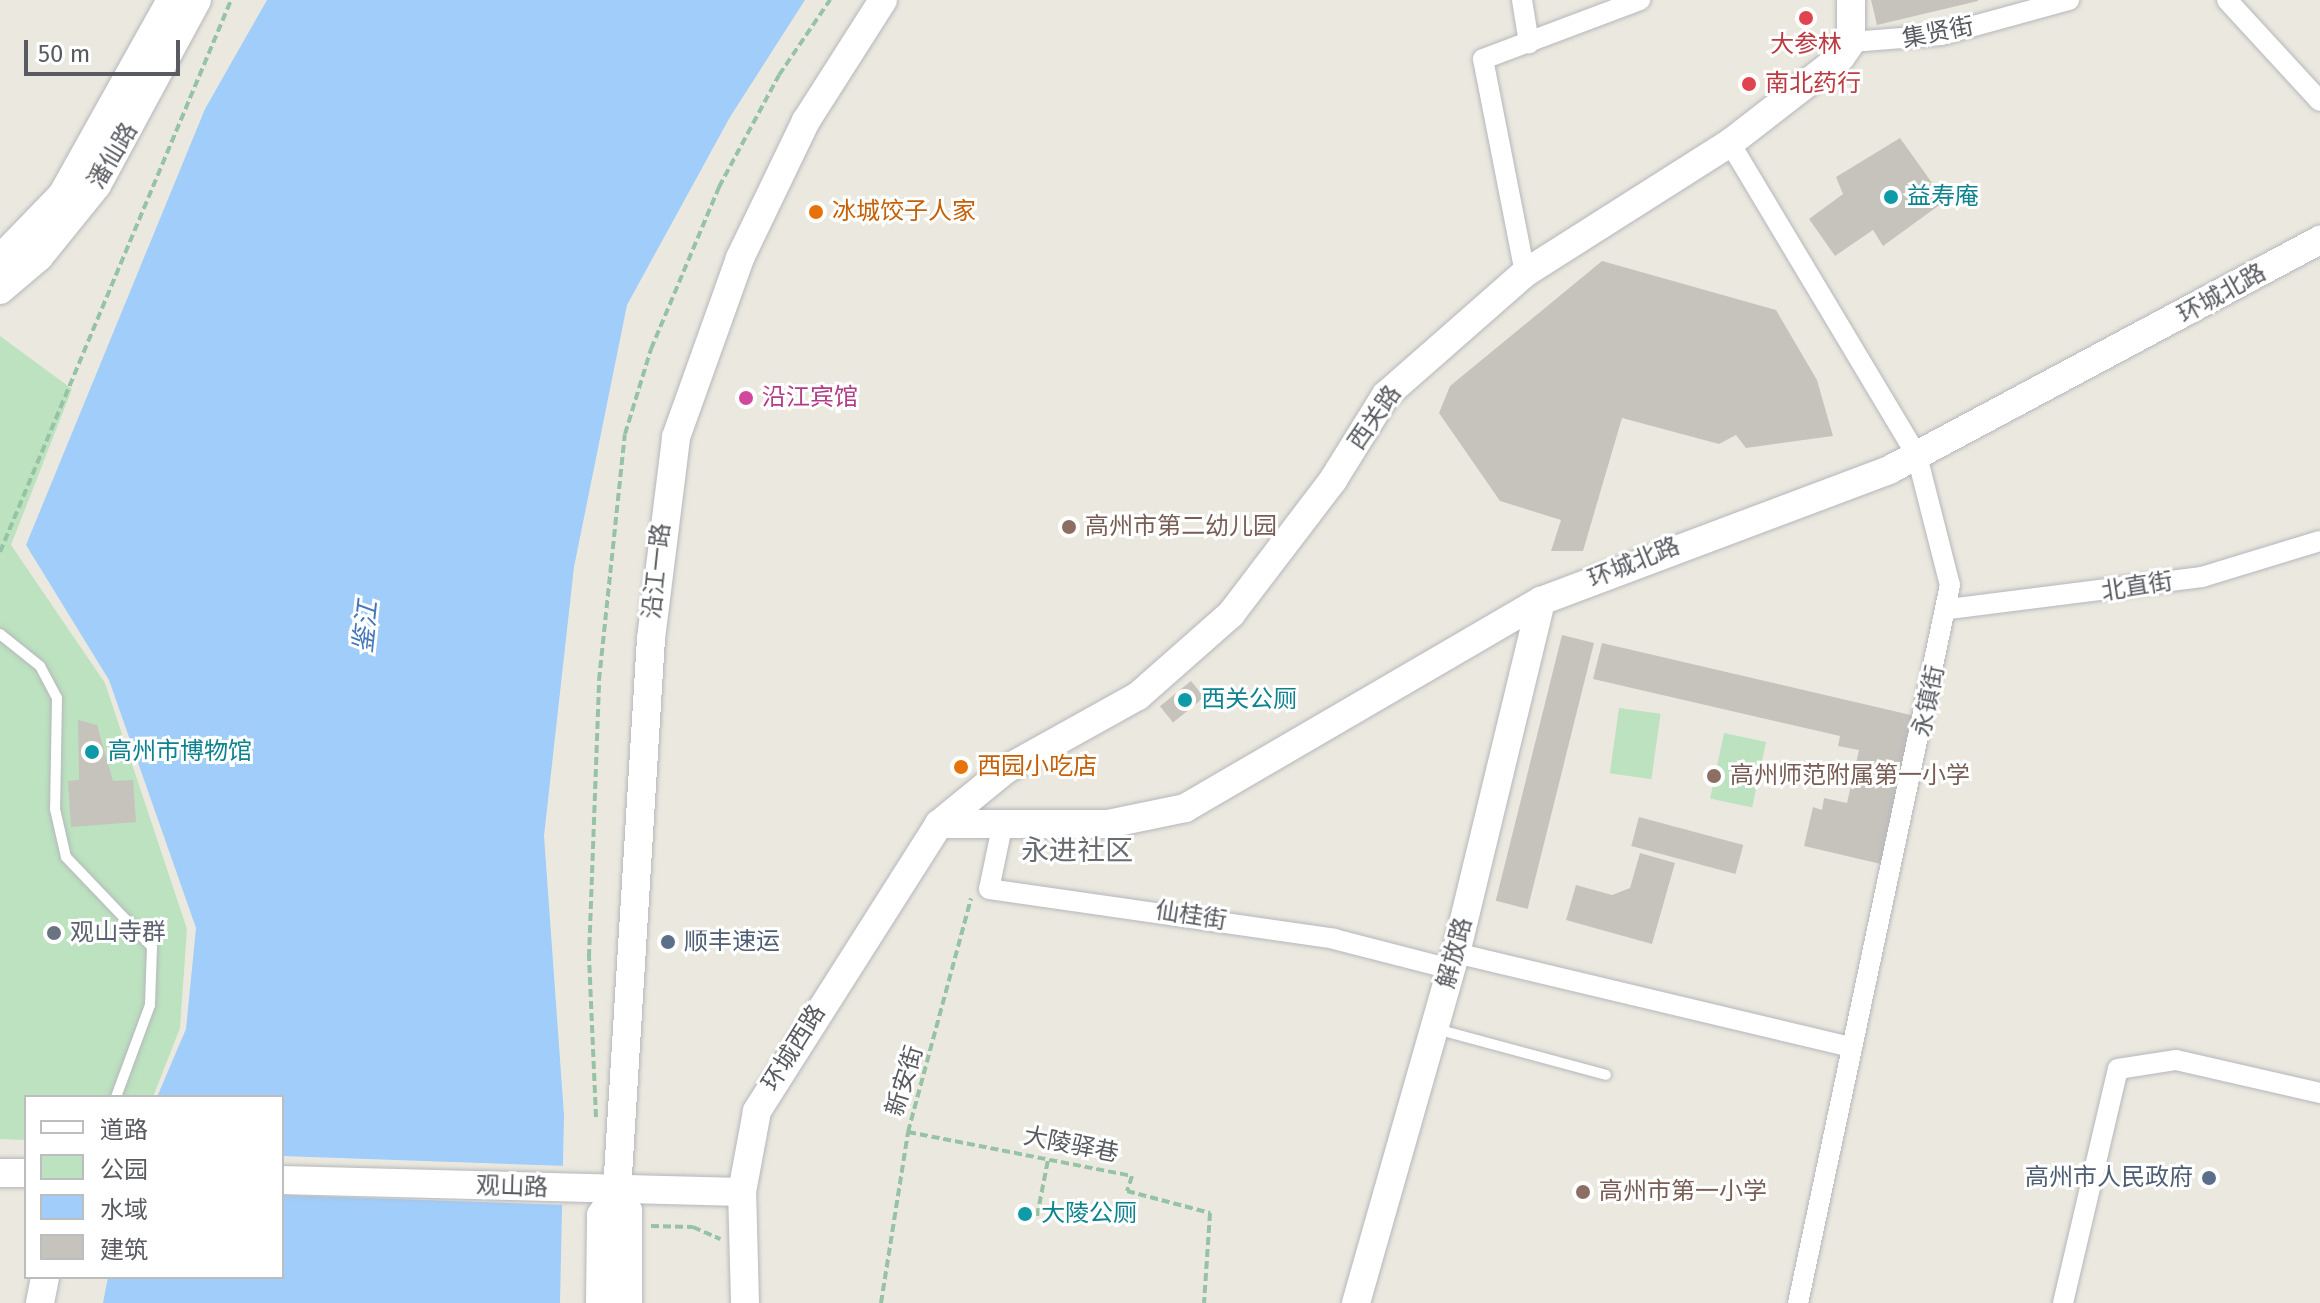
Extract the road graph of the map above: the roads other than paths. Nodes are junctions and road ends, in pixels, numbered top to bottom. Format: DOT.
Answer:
graph roads {
  1 [pos="171,0"];
  2 [pos="197,0"];
  3 [pos="883,0"];
  4 [pos="1522,0"];
  5 [pos="1640,0"];
  6 [pos="1851,0"];
  7 [pos="2069,0"];
  8 [pos="2227,0"];
  9 [pos="1851,42"];
  10 [pos="1529,43"];
  11 [pos="2320,101"];
  12 [pos="1730,143"];
  13 [pos="2320,240"];
  14 [pos="0,259"];
  15 [pos="1525,273"];
  16 [pos="0,290"];
  17 [pos="1917,456"];
  18 [pos="2320,541"];
  19 [pos="1541,601"];
  20 [pos="1949,609"];
  21 [pos="0,634"];
  22 [pos="939,824"];
  23 [pos="1002,827"];
  24 [pos="1453,961"];
  25 [pos="1434,1029"];
  26 [pos="1852,1047"];
  27 [pos="1606,1075"];
  28 [pos="2320,1093"];
  29 [pos="117,1095"];
  30 [pos="0,1173"];
  31 [pos="24,1173"];
  32 [pos="284,1180"];
  33 [pos="617,1191"];
  34 [pos="742,1192"];
  35 [pos="45,1279"];
  36 [pos="40,1303"];
  37 [pos="600,1303"];
  38 [pos="628,1303"];
  39 [pos="745,1303"];
  40 [pos="1356,1303"];
  41 [pos="1798,1303"];
  42 [pos="2063,1303"];
  1 -- 14 [label="street, 潘仙路"];
  2 -- 16 [label="street, 潘仙路"];
  3 -- 33 [label="street, 沿江一路"];
  4 -- 10 [label="street"];
  5 -- 10 [label="street"];
  6 -- 9 [label="street"];
  7 -- 9 [label="street, 集贤街"];
  8 -- 11 [label="street"];
  9 -- 12 [label="street, 西关路"];
  10 -- 15 [label="street"];
  12 -- 15 [label="street, 西关路"];
  12 -- 17 [label="street, 永镇街"];
  13 -- 17 [label="street, 环城北路"];
  15 -- 22 [label="street, 西关路"];
  17 -- 19 [label="street, 环城北路"];
  17 -- 20 [label="street, 永镇街"];
  18 -- 20 [label="street, 北直街"];
  19 -- 23 [label="street, 环城北路"];
  19 -- 24 [label="street, 解放路"];
  20 -- 26 [label="street, 永镇街"];
  21 -- 29 [label="lane"];
  22 -- 23 [label="street, 环城北路"];
  22 -- 34 [label="street, 环城西路"];
  23 -- 24 [label="street, 仙桂街"];
  24 -- 25 [label="street, 解放路"];
  24 -- 26 [label="street, 仙桂街"];
  25 -- 27 [label="lane"];
  25 -- 40 [label="street, 解放路"];
  26 -- 41 [label="street, 永镇街"];
  28 -- 42 [label="street"];
  30 -- 31 [label="street"];
  32 -- 33 [label="street, 观山路"];
  33 -- 34 [label="street, 观山路"];
  33 -- 37 [label="street"];
  33 -- 38 [label="street"];
  34 -- 39 [label="street, 环城西路"];
  35 -- 36 [label="street"];
}
